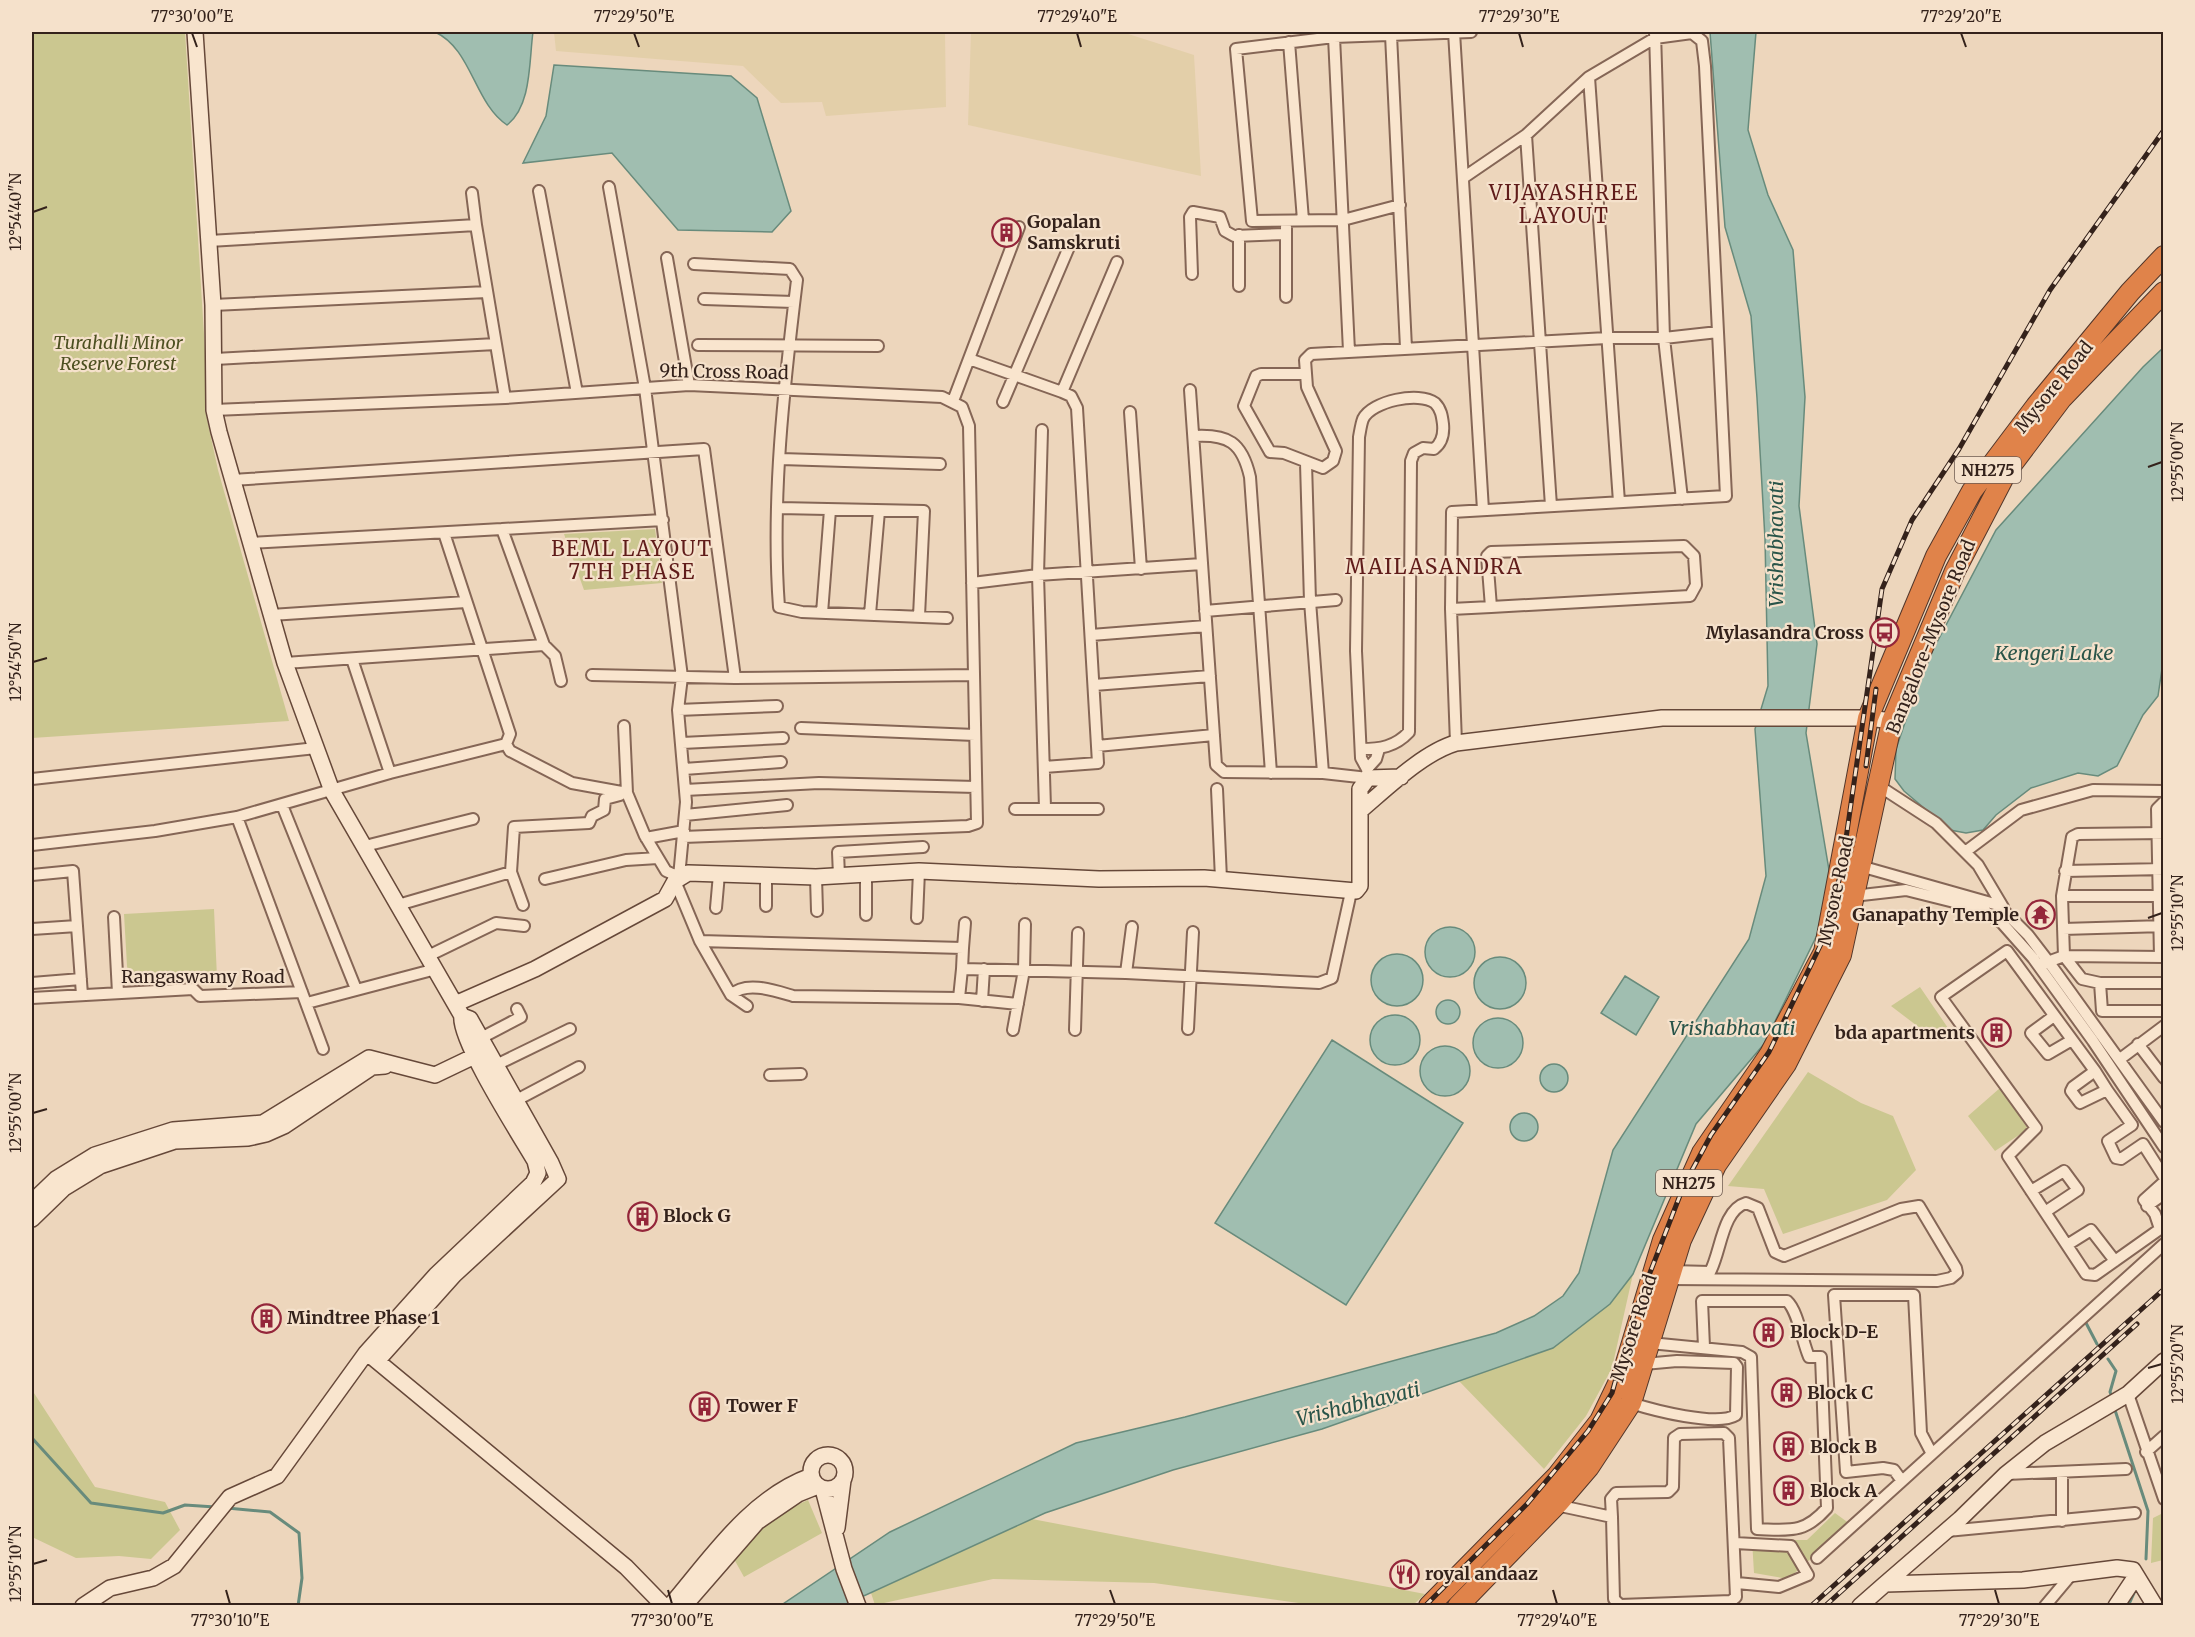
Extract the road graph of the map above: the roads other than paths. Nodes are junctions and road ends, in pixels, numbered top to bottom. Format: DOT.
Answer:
graph roads {
  1 [pos="195,32"];
  2 [pos="1454,32"];
  3 [pos="1471,32"];
  4 [pos="1391,35"];
  5 [pos="1655,35"];
  6 [pos="1334,37"];
  7 [pos="1289,42"];
  8 [pos="1589,77"];
  9 [pos="1526,135"];
  10 [pos="1463,178"];
  11 [pos="609,188"];
  12 [pos="539,191"];
  13 [pos="472,194"];
  14 [pos="1400,205"];
  15 [pos="1287,220"];
  16 [pos="1303,220"];
  17 [pos="1343,220"];
  18 [pos="476,225"];
  19 [pos="1019,227"];
  20 [pos="1286,234"];
  21 [pos="1239,235"];
  22 [pos="209,241"];
  23 [pos="1069,247"];
  24 [pos="2163,256"];
  25 [pos="667,258"];
  26 [pos="1117,262"];
  27 [pos="694,264"];
  28 [pos="1192,274"];
  29 [pos="1239,286"];
  30 [pos="487,292"];
  31 [pos="2163,292"];
  32 [pos="1286,297"];
  33 [pos="705,298"];
  34 [pos="794,302"];
  35 [pos="213,305"];
  36 [pos="1718,332"];
  37 [pos="1607,338"];
  38 [pos="1664,338"];
  39 [pos="1540,342"];
  40 [pos="496,345"];
  41 [pos="699,345"];
  42 [pos="1473,345"];
  43 [pos="787,346"];
  44 [pos="878,346"];
  45 [pos="1407,348"];
  46 [pos="1349,351"];
  47 [pos="215,358"];
  48 [pos="969,359"];
  49 [pos="1306,374"];
  50 [pos="1014,376"];
  51 [pos="689,385"];
  52 [pos="645,388"];
  53 [pos="784,389"];
  54 [pos="1190,390"];
  55 [pos="1062,392"];
  56 [pos="577,393"];
  57 [pos="505,398"];
  58 [pos="953,401"];
  59 [pos="1003,402"];
  60 [pos="214,410"];
  61 [pos="1130,412"];
  62 [pos="1042,430"];
  63 [pos="1194,436"];
  64 [pos="652,454"];
  65 [pos="781,459"];
  66 [pos="1306,463"];
  67 [pos="940,464"];
  68 [pos="232,480"];
  69 [pos="1682,498"];
  70 [pos="1618,502"];
  71 [pos="1551,506"];
  72 [pos="779,508"];
  73 [pos="831,510"];
  74 [pos="1483,510"];
  75 [pos="879,511"];
  76 [pos="663,520"];
  77 [pos="502,529"];
  78 [pos="444,533"];
  79 [pos="250,543"];
  80 [pos="1202,564"];
  81 [pos="1141,569"];
  82 [pos="1088,572"];
  83 [pos="1038,575"];
  84 [pos="972,583"];
  85 [pos="1336,600"];
  86 [pos="1310,601"];
  87 [pos="466,602"];
  88 [pos="1258,606"];
  89 [pos="1491,607"];
  90 [pos="1451,609"];
  91 [pos="1205,611"];
  92 [pos="822,613"];
  93 [pos="870,614"];
  94 [pos="271,615"];
  95 [pos="920,616"];
  96 [pos="947,618"];
  97 [pos="1206,626"];
  98 [pos="1091,635"];
  99 [pos="544,645"];
  100 [pos="482,650"];
  101 [pos="352,659"];
  102 [pos="285,663"];
  103 [pos="591,675"];
  104 [pos="974,675"];
  105 [pos="1210,676"];
  106 [pos="682,677"];
  107 [pos="735,678"];
  108 [pos="561,681"];
  109 [pos="1094,685"];
  110 [pos="777,706"];
  111 [pos="678,710"];
  112 [pos="1868,718"];
  113 [pos="1892,721"];
  114 [pos="624,726"];
  115 [pos="801,728"];
  116 [pos="975,735"];
  117 [pos="1214,735"];
  118 [pos="783,738"];
  119 [pos="682,743"];
  120 [pos="1456,743"];
  121 [pos="506,744"];
  122 [pos="1097,746"];
  123 [pos="316,748"];
  124 [pos="1361,749"];
  125 [pos="1378,749"];
  126 [pos="781,762"];
  127 [pos="1044,767"];
  128 [pos="684,770"];
  129 [pos="390,773"];
  130 [pos="1271,773"];
  131 [pos="1323,773"];
  132 [pos="1368,773"];
  133 [pos="1401,777"];
  134 [pos="32,779"];
  135 [pos="1879,786"];
  136 [pos="976,787"];
  137 [pos="1217,789"];
  138 [pos="685,790"];
  139 [pos="332,791"];
  140 [pos="2163,791"];
  141 [pos="627,793"];
  142 [pos="2163,802"];
  143 [pos="787,805"];
  144 [pos="282,806"];
  145 [pos="1045,808"];
  146 [pos="1015,809"];
  147 [pos="1098,809"];
  148 [pos="1361,810"];
  149 [pos="685,815"];
  150 [pos="237,817"];
  151 [pos="473,819"];
  152 [pos="2161,833"];
  153 [pos="683,834"];
  154 [pos="646,838"];
  155 [pos="32,845"];
  156 [pos="365,846"];
  157 [pos="923,847"];
  158 [pos="1965,852"];
  159 [pos="658,858"];
  160 [pos="1860,866"];
  161 [pos="2161,869"];
  162 [pos="919,871"];
  163 [pos="2066,871"];
  164 [pos="512,872"];
  165 [pos="720,874"];
  166 [pos="32,875"];
  167 [pos="866,875"];
  168 [pos="766,876"];
  169 [pos="839,876"];
  170 [pos="816,877"];
  171 [pos="545,879"];
  172 [pos="677,879"];
  173 [pos="1221,879"];
  174 [pos="1351,891"];
  175 [pos="1853,896"];
  176 [pos="2062,896"];
  177 [pos="2161,896"];
  178 [pos="398,905"];
  179 [pos="523,905"];
  180 [pos="766,906"];
  181 [pos="716,908"];
  182 [pos="817,911"];
  183 [pos="2006,912"];
  184 [pos="866,915"];
  185 [pos="114,917"];
  186 [pos="917,918"];
  187 [pos="965,923"];
  188 [pos="1025,924"];
  189 [pos="77,926"];
  190 [pos="524,926"];
  191 [pos="2162,926"];
  192 [pos="1132,927"];
  193 [pos="32,929"];
  194 [pos="2064,929"];
  195 [pos="1193,932"];
  196 [pos="1078,933"];
  197 [pos="700,941"];
  198 [pos="2018,942"];
  199 [pos="963,948"];
  200 [pos="2007,951"];
  201 [pos="2064,956"];
  202 [pos="2162,957"];
  203 [pos="432,963"];
  204 [pos="2043,964"];
  205 [pos="962,969"];
  206 [pos="984,969"];
  207 [pos="1024,970"];
  208 [pos="1078,971"];
  209 [pos="1126,973"];
  210 [pos="1190,976"];
  211 [pos="81,979"];
  212 [pos="2100,983"];
  213 [pos="2163,983"];
  214 [pos="32,984"];
  215 [pos="356,989"];
  216 [pos="118,993"];
  217 [pos="82,995"];
  218 [pos="731,995"];
  219 [pos="32,998"];
  220 [pos="305,998"];
  221 [pos="959,998"];
  222 [pos="982,1001"];
  223 [pos="1018,1004"];
  224 [pos="747,1006"];
  225 [pos="517,1009"];
  226 [pos="458,1010"];
  227 [pos="2163,1011"];
  228 [pos="2054,1016"];
  229 [pos="2163,1026"];
  230 [pos="570,1029"];
  231 [pos="1188,1029"];
  232 [pos="1013,1030"];
  233 [pos="1075,1030"];
  234 [pos="2072,1040"];
  235 [pos="2138,1044"];
  236 [pos="481,1048"];
  237 [pos="322,1049"];
  238 [pos="2120,1059"];
  239 [pos="403,1065"];
  240 [pos="496,1065"];
  241 [pos="579,1067"];
  242 [pos="2094,1071"];
  243 [pos="801,1074"];
  244 [pos="770,1075"];
  245 [pos="2163,1078"];
  246 [pos="2107,1090"];
  247 [pos="509,1103"];
  248 [pos="2163,1122"];
  249 [pos="2132,1125"];
  250 [pos="2143,1144"];
  251 [pos="2163,1147"];
  252 [pos="2163,1180"];
  253 [pos="2031,1191"];
  254 [pos="2163,1194"];
  255 [pos="32,1202"];
  256 [pos="2155,1209"];
  257 [pos="2045,1212"];
  258 [pos="32,1219"];
  259 [pos="2163,1244"];
  260 [pos="2067,1245"];
  261 [pos="2115,1261"];
  262 [pos="1670,1275"];
  263 [pos="1709,1276"];
  264 [pos="1650,1343"];
  265 [pos="1704,1347"];
  266 [pos="372,1357"];
  267 [pos="2163,1360"];
  268 [pos="1644,1364"];
  269 [pos="2117,1399"];
  270 [pos="1631,1403"];
  271 [pos="2163,1436"];
  272 [pos="2146,1452"];
  273 [pos="1932,1454"];
  274 [pos="2126,1468"];
  275 [pos="2062,1473"];
  276 [pos="2006,1474"];
  277 [pos="843,1480"];
  278 [pos="1902,1481"];
  279 [pos="817,1484"];
  280 [pos="2163,1498"];
  281 [pos="1556,1505"];
  282 [pos="2135,1513"];
  283 [pos="1612,1517"];
  284 [pos="2062,1521"];
  285 [pos="1947,1531"];
  286 [pos="837,1542"];
  287 [pos="1735,1543"];
  288 [pos="1817,1558"];
  289 [pos="2071,1575"];
  290 [pos="2136,1576"];
  291 [pos="1737,1583"];
  292 [pos="1885,1584"];
  293 [pos="83,1605"];
  294 [pos="664,1605"];
  295 [pos="670,1605"];
  296 [pos="684,1605"];
  297 [pos="858,1605"];
  298 [pos="1429,1605"];
  299 [pos="1458,1605"];
  300 [pos="1860,1605"];
  301 [pos="2045,1605"];
  302 [pos="2116,1605"];
  303 [pos="2156,1605"];
  1 -- 22 [label="street"];
  2 -- 3 [label="street"];
  2 -- 4 [label="street"];
  2 -- 10 [label="street"];
  4 -- 6 [label="street"];
  4 -- 14 [label="street"];
  5 -- 8 [label="street"];
  5 -- 36 [label="street"];
  5 -- 38 [label="street"];
  6 -- 7 [label="street"];
  6 -- 17 [label="street"];
  7 -- 15 [label="street"];
  7 -- 16 [label="street"];
  8 -- 9 [label="street"];
  8 -- 37 [label="street"];
  9 -- 10 [label="street"];
  9 -- 39 [label="street"];
  10 -- 42 [label="street"];
  11 -- 52 [label="street"];
  12 -- 56 [label="street"];
  13 -- 18 [label="street"];
  14 -- 17 [label="street"];
  14 -- 45 [label="street"];
  15 -- 16 [label="street"];
  15 -- 20 [label="street"];
  16 -- 17 [label="street"];
  17 -- 46 [label="street"];
  18 -- 22 [label="street"];
  18 -- 30 [label="street"];
  19 -- 48 [label="street"];
  20 -- 21 [label="street"];
  20 -- 32 [label="street"];
  21 -- 28 [label="street"];
  21 -- 29 [label="street"];
  22 -- 35 [label="street"];
  23 -- 50 [label="street"];
  24 -- 112 [label="highway, Mysore Road / NH275"];
  25 -- 51 [label="street"];
  26 -- 55 [label="street"];
  27 -- 34 [label="street"];
  30 -- 35 [label="street"];
  30 -- 40 [label="street"];
  31 -- 113 [label="highway, Bangalore-Mysore Road / NH275"];
  33 -- 34 [label="street"];
  34 -- 43 [label="street"];
  35 -- 47 [label="street"];
  36 -- 38 [label="street"];
  36 -- 69 [label="street"];
  37 -- 38 [label="street"];
  37 -- 39 [label="street"];
  37 -- 70 [label="street"];
  38 -- 69 [label="street"];
  39 -- 42 [label="street"];
  39 -- 71 [label="street"];
  40 -- 47 [label="street"];
  40 -- 57 [label="street"];
  41 -- 43 [label="street"];
  42 -- 45 [label="street"];
  42 -- 74 [label="street"];
  43 -- 44 [label="street"];
  43 -- 53 [label="street"];
  45 -- 46 [label="street"];
  46 -- 49 [label="street"];
  47 -- 60 [label="street"];
  48 -- 50 [label="street"];
  48 -- 58 [label="street"];
  49 -- 66 [label="street"];
  49 -- 66 [label="street"];
  50 -- 55 [label="street"];
  50 -- 59 [label="street"];
  51 -- 52 [label="street, 9th Cross Road"];
  51 -- 53 [label="street, 9th Cross Road"];
  52 -- 56 [label="street, 9th Cross Road"];
  52 -- 64 [label="street"];
  53 -- 58 [label="street, 9th Cross Road"];
  53 -- 65 [label="street"];
  54 -- 63 [label="street"];
  55 -- 82 [label="street"];
  56 -- 57 [label="street, 9th Cross Road"];
  57 -- 60 [label="street, 9th Cross Road"];
  58 -- 84 [label="street"];
  60 -- 68 [label="street"];
  61 -- 81 [label="street"];
  62 -- 83 [label="street"];
  63 -- 80 [label="street"];
  63 -- 88 [label="street"];
  64 -- 68 [label="street"];
  64 -- 76 [label="street"];
  64 -- 107 [label="street"];
  65 -- 67 [label="street"];
  65 -- 72 [label="street"];
  66 -- 86 [label="street"];
  68 -- 79 [label="street"];
  69 -- 70 [label="street"];
  70 -- 71 [label="street"];
  71 -- 74 [label="street"];
  72 -- 73 [label="street"];
  72 -- 92 [label="street"];
  73 -- 75 [label="street"];
  73 -- 92 [label="street"];
  74 -- 90 [label="street"];
  75 -- 93 [label="street"];
  75 -- 95 [label="street"];
  76 -- 77 [label="street"];
  76 -- 106 [label="street"];
  77 -- 78 [label="street"];
  77 -- 99 [label="street"];
  78 -- 79 [label="street"];
  78 -- 87 [label="street"];
  79 -- 94 [label="street"];
  80 -- 81 [label="street"];
  80 -- 91 [label="street"];
  81 -- 82 [label="street"];
  82 -- 83 [label="street"];
  82 -- 98 [label="street"];
  83 -- 84 [label="street"];
  83 -- 127 [label="street"];
  84 -- 104 [label="street"];
  85 -- 86 [label="street"];
  86 -- 88 [label="street"];
  86 -- 131 [label="street"];
  87 -- 94 [label="street"];
  87 -- 100 [label="street"];
  88 -- 91 [label="street"];
  88 -- 130 [label="street"];
  89 -- 89 [label="street"];
  89 -- 90 [label="street"];
  90 -- 120 [label="street"];
  91 -- 97 [label="street"];
  92 -- 93 [label="street"];
  93 -- 95 [label="street"];
  94 -- 102 [label="street"];
  95 -- 96 [label="street"];
  97 -- 98 [label="street"];
  97 -- 105 [label="street"];
  98 -- 109 [label="street"];
  99 -- 100 [label="street"];
  99 -- 108 [label="street"];
  100 -- 101 [label="street"];
  100 -- 121 [label="street"];
  101 -- 102 [label="street"];
  101 -- 129 [label="street"];
  102 -- 123 [label="street"];
  103 -- 106 [label="street"];
  104 -- 107 [label="street"];
  104 -- 116 [label="street"];
  105 -- 109 [label="street"];
  105 -- 117 [label="street"];
  106 -- 107 [label="street"];
  106 -- 111 [label="street"];
  109 -- 122 [label="street"];
  110 -- 111 [label="street"];
  111 -- 119 [label="street"];
  112 -- 113 [label="street"];
  112 -- 120 [label="street"];
  112 -- 298 [label="highway, Mysore Road / NH275"];
  113 -- 135 [label="highway, Bangalore-Mysore Road / NH275"];
  114 -- 141 [label="street"];
  115 -- 116 [label="street"];
  116 -- 136 [label="street"];
  117 -- 122 [label="street"];
  117 -- 130 [label="street"];
  118 -- 119 [label="street"];
  119 -- 128 [label="street"];
  120 -- 133 [label="street"];
  121 -- 129 [label="street"];
  121 -- 141 [label="street"];
  122 -- 127 [label="street"];
  123 -- 134 [label="street"];
  123 -- 139 [label="street"];
  124 -- 125 [label="street"];
  124 -- 125 [label="street"];
  124 -- 132 [label="street"];
  125 -- 132 [label="street"];
  126 -- 128 [label="street"];
  127 -- 145 [label="street"];
  128 -- 138 [label="street"];
  129 -- 139 [label="street"];
  130 -- 131 [label="street"];
  131 -- 132 [label="street"];
  132 -- 133 [label="street"];
  132 -- 148 [label="street"];
  133 -- 148 [label="street"];
  135 -- 158 [label="street"];
  135 -- 160 [label="highway, Bangalore-Mysore Road / NH275"];
  136 -- 138 [label="street"];
  136 -- 153 [label="street"];
  137 -- 173 [label="street"];
  138 -- 149 [label="street"];
  139 -- 144 [label="street"];
  139 -- 156 [label="street"];
  140 -- 158 [label="street"];
  141 -- 154 [label="street"];
  141 -- 164 [label="street"];
  142 -- 152 [label="street"];
  143 -- 149 [label="street"];
  144 -- 150 [label="street"];
  144 -- 215 [label="street"];
  145 -- 146 [label="street"];
  145 -- 147 [label="street"];
  148 -- 174 [label="street"];
  149 -- 153 [label="street"];
  150 -- 155 [label="street"];
  150 -- 220 [label="street"];
  151 -- 156 [label="street"];
  152 -- 161 [label="street"];
  152 -- 163 [label="street"];
  153 -- 154 [label="street"];
  153 -- 172 [label="street"];
  154 -- 159 [label="street"];
  156 -- 178 [label="street"];
  157 -- 169 [label="street"];
  158 -- 183 [label="street"];
  159 -- 171 [label="street"];
  159 -- 172 [label="street"];
  160 -- 175 [label="highway, Mysore Road / NH275"];
  160 -- 183 [label="street"];
  161 -- 163 [label="street"];
  161 -- 177 [label="street"];
  162 -- 167 [label="street"];
  162 -- 173 [label="street"];
  162 -- 186 [label="street"];
  163 -- 176 [label="street"];
  164 -- 178 [label="street"];
  164 -- 179 [label="street"];
  165 -- 168 [label="street"];
  165 -- 172 [label="street"];
  165 -- 181 [label="street"];
  166 -- 189 [label="street"];
  167 -- 169 [label="street"];
  167 -- 184 [label="street"];
  168 -- 170 [label="street"];
  168 -- 180 [label="street"];
  169 -- 170 [label="street"];
  170 -- 182 [label="street"];
  172 -- 197 [label="street"];
  172 -- 226 [label="street"];
  173 -- 174 [label="street"];
  174 -- 210 [label="street"];
  175 -- 198 [label="street"];
  175 -- 262 [label="highway, Mysore Road / NH275"];
  176 -- 177 [label="street"];
  176 -- 194 [label="street"];
  177 -- 191 [label="street"];
  178 -- 203 [label="street"];
  183 -- 204 [label="street"];
  185 -- 216 [label="street"];
  187 -- 199 [label="street"];
  188 -- 207 [label="street"];
  189 -- 193 [label="street"];
  189 -- 211 [label="street"];
  190 -- 203 [label="street, Rangaswamy Road"];
  191 -- 194 [label="street"];
  191 -- 202 [label="street"];
  192 -- 209 [label="street"];
  194 -- 201 [label="street"];
  195 -- 210 [label="street"];
  196 -- 208 [label="street"];
  197 -- 199 [label="street"];
  197 -- 218 [label="street"];
  198 -- 200 [label="street"];
  198 -- 204 [label="street"];
  199 -- 205 [label="street"];
  200 -- 228 [label="street"];
  200 -- 253 [label="street"];
  201 -- 202 [label="street"];
  201 -- 204 [label="street"];
  201 -- 212 [label="street"];
  203 -- 215 [label="street, Rangaswamy Road"];
  203 -- 226 [label="street"];
  204 -- 238 [label="street"];
  204 -- 251 [label="street"];
  205 -- 206 [label="street"];
  205 -- 221 [label="street"];
  206 -- 207 [label="street"];
  206 -- 222 [label="street"];
  207 -- 208 [label="street"];
  207 -- 223 [label="street"];
  208 -- 209 [label="street"];
  208 -- 233 [label="street"];
  209 -- 210 [label="street"];
  210 -- 231 [label="street"];
  211 -- 214 [label="street"];
  211 -- 217 [label="street"];
  212 -- 213 [label="street"];
  212 -- 227 [label="street"];
  215 -- 220 [label="street, Rangaswamy Road"];
  216 -- 217 [label="street, Rangaswamy Road"];
  216 -- 220 [label="street, Rangaswamy Road"];
  217 -- 219 [label="street, Rangaswamy Road"];
  218 -- 221 [label="street"];
  218 -- 224 [label="street"];
  220 -- 237 [label="street"];
  221 -- 222 [label="street"];
  222 -- 223 [label="street"];
  223 -- 232 [label="street"];
  225 -- 236 [label="street"];
  226 -- 236 [label="street"];
  228 -- 234 [label="street"];
  228 -- 234 [label="street"];
  229 -- 235 [label="street"];
  230 -- 240 [label="street"];
  234 -- 242 [label="street"];
  235 -- 238 [label="street"];
  235 -- 245 [label="street"];
  236 -- 239 [label="street"];
  236 -- 240 [label="street"];
  236 -- 247 [label="street"];
  238 -- 248 [label="street"];
  239 -- 255 [label="street"];
  239 -- 258 [label="street"];
  240 -- 247 [label="street"];
  241 -- 247 [label="street"];
  242 -- 246 [label="street"];
  242 -- 246 [label="street"];
  243 -- 244 [label="street"];
  246 -- 249 [label="street"];
  247 -- 266 [label="street"];
  249 -- 250 [label="street"];
  249 -- 250 [label="street"];
  250 -- 252 [label="street"];
  252 -- 256 [label="street"];
  253 -- 257 [label="street"];
  253 -- 257 [label="street"];
  254 -- 256 [label="street"];
  256 -- 261 [label="street"];
  257 -- 260 [label="street"];
  259 -- 273 [label="street"];
  260 -- 261 [label="street"];
  260 -- 261 [label="street"];
  262 -- 263 [label="street"];
  262 -- 264 [label="highway, Mysore Road / NH275"];
  263 -- 263 [label="street"];
  264 -- 265 [label="street"];
  264 -- 268 [label="highway, Mysore Road / NH275"];
  265 -- 265 [label="street"];
  266 -- 293 [label="street"];
  266 -- 294 [label="street"];
  267 -- 269 [label="street"];
  268 -- 270 [label="highway, Mysore Road / NH275"];
  268 -- 270 [label="street"];
  269 -- 272 [label="street"];
  269 -- 276 [label="street"];
  270 -- 281 [label="highway, Mysore Road / NH275"];
  271 -- 272 [label="street"];
  272 -- 280 [label="street"];
  273 -- 278 [label="street"];
  273 -- 278 [label="street"];
  274 -- 275 [label="street"];
  275 -- 276 [label="street"];
  275 -- 284 [label="street"];
  276 -- 285 [label="street"];
  277 -- 279 [label="street"];
  277 -- 279 [label="street"];
  277 -- 286 [label="street"];
  278 -- 288 [label="street"];
  279 -- 286 [label="street"];
  279 -- 295 [label="street"];
  279 -- 296 [label="street"];
  281 -- 283 [label="street"];
  281 -- 299 [label="highway, Mysore Road / NH275"];
  282 -- 284 [label="street"];
  283 -- 287 [label="street"];
  283 -- 291 [label="street"];
  284 -- 285 [label="street"];
  285 -- 292 [label="street"];
  286 -- 297 [label="street"];
  287 -- 291 [label="street"];
  287 -- 291 [label="street"];
  289 -- 290 [label="street"];
  289 -- 292 [label="street"];
  289 -- 301 [label="street"];
  290 -- 302 [label="street"];
  290 -- 303 [label="street"];
  292 -- 300 [label="street"];
}
